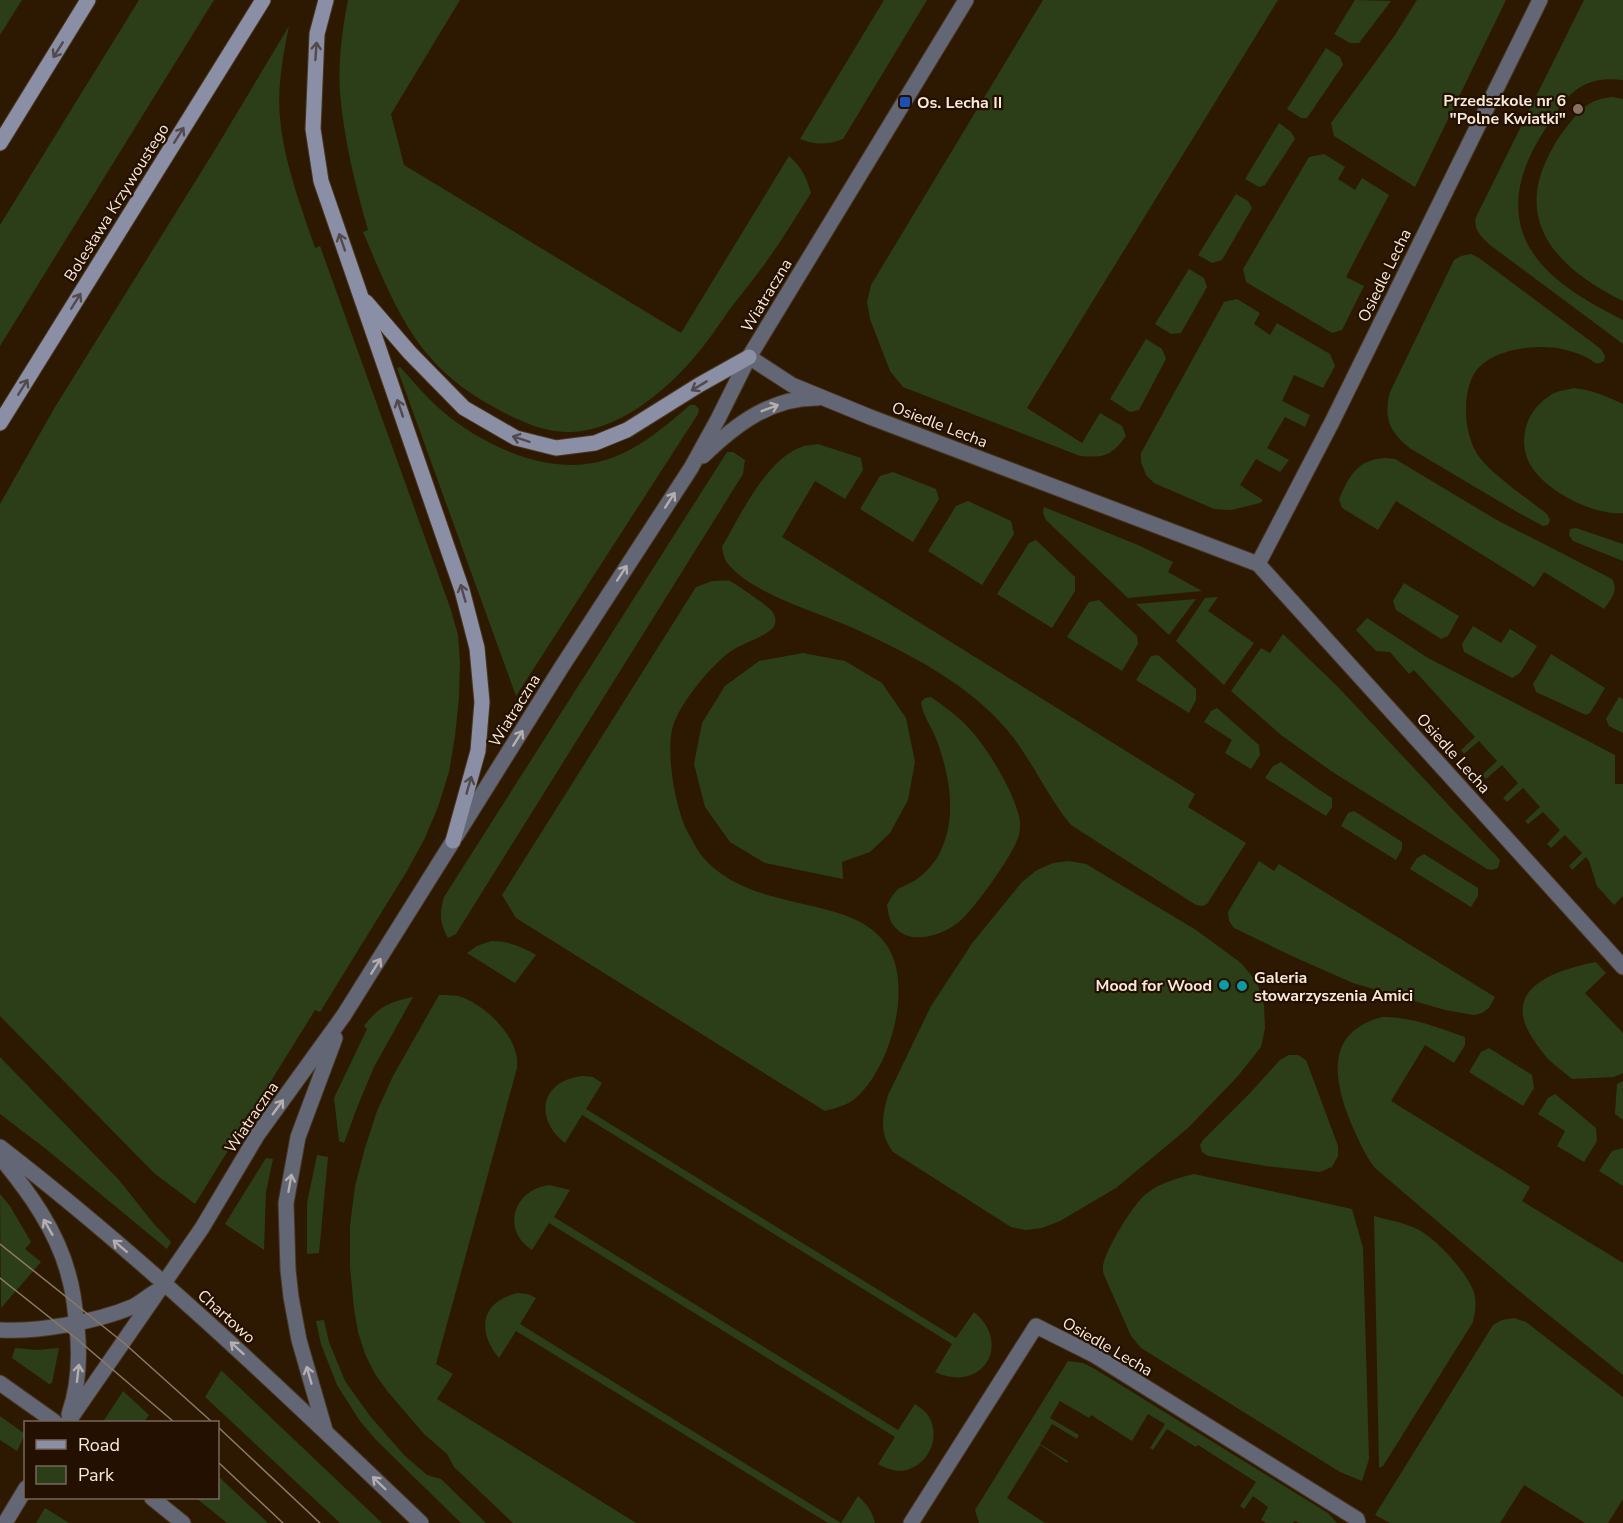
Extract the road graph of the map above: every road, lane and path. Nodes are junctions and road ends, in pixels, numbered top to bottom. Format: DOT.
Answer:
graph roads {
  1 [pos="88,0"];
  2 [pos="262,0"];
  3 [pos="326,0"];
  4 [pos="966,0"];
  5 [pos="1540,0"];
  6 [pos="0,143"];
  7 [pos="362,297"];
  8 [pos="749,357"];
  9 [pos="826,399"];
  10 [pos="0,423"];
  11 [pos="691,468"];
  12 [pos="1258,564"];
  13 [pos="453,841"];
  14 [pos="1623,967"];
  15 [pos="344,1015"];
  16 [pos="0,1147"];
  17 [pos="0,1157"];
  18 [pos="165,1284"];
  19 [pos="76,1322"];
  20 [pos="0,1330"];
  21 [pos="0,1383"];
  22 [pos="53,1421"];
  23 [pos="67,1421"];
  24 [pos="68,1421"];
  25 [pos="326,1431"];
  26 [pos="24,1491"];
  27 [pos="154,1499"];
  28 [pos="5,1523"];
  29 [pos="183,1523"];
  30 [pos="421,1523"];
  31 [pos="911,1523"];
  32 [pos="1358,1523"];
  1 -- 6 [label="main road, one-way"];
  10 -- 2 [label="main road, Bolesława Krzywoustego, one-way"];
  7 -- 3 [label="main road, one-way"];
  4 -- 8 [label="street, Wiatraczna"];
  5 -- 12 [label="street, Osiedle Lecha"];
  8 -- 7 [label="main road, one-way"];
  13 -- 7 [label="main road, one-way"];
  8 -- 9 [label="street, Osiedle Lecha"];
  8 -- 11 [label="street, Wiatraczna"];
  11 -- 9 [label="street, one-way"];
  9 -- 12 [label="street, Osiedle Lecha"];
  13 -- 11 [label="street, Wiatraczna, one-way"];
  12 -- 14 [label="street, Osiedle Lecha"];
  15 -- 13 [label="street, Wiatraczna, one-way"];
  18 -- 15 [label="street, Wiatraczna, one-way"];
  25 -- 15 [label="street, one-way"];
  18 -- 16 [label="street, Chartowo, one-way"];
  19 -- 17 [label="street, one-way"];
  18 -- 19 [label="street"];
  18 -- 24 [label="street, Wiatraczna"];
  25 -- 18 [label="street, Chartowo, one-way"];
  19 -- 20 [label="street"];
  23 -- 19 [label="street, one-way"];
  21 -- 22 [label="street"];
  30 -- 25 [label="street, Chartowo, one-way"];
  26 -- 28 [label="street"];
  27 -- 29 [label="street"];
  31 -- 32 [label="street, Osiedle Lecha"];
}
